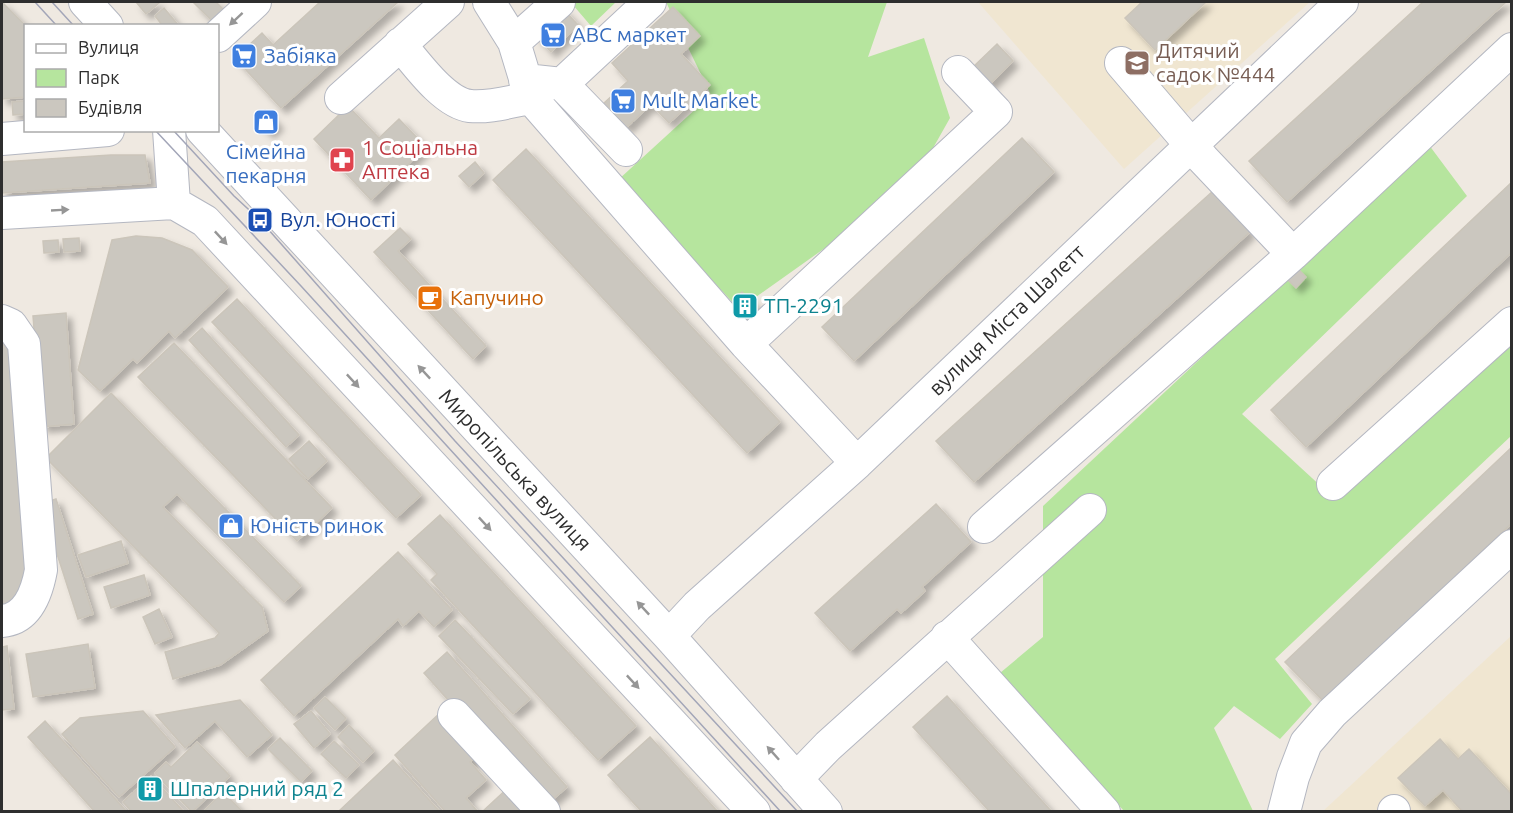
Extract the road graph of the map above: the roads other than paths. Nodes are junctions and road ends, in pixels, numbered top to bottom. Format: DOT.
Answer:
graph roads {
  1 [pos="85,2"];
  2 [pos="255,2"];
  3 [pos="448,2"];
  4 [pos="489,2"];
  5 [pos="559,2"];
  6 [pos="650,2"];
  7 [pos="1342,2"];
  8 [pos="105,24"];
  9 [pos="219,35"];
  10 [pos="514,42"];
  11 [pos="400,44"];
  12 [pos="1512,49"];
  13 [pos="1121,63"];
  14 [pos="958,72"];
  15 [pos="562,84"];
  16 [pos="528,89"];
  17 [pos="341,98"];
  18 [pos="84,132"];
  19 [pos="169,132"];
  20 [pos="204,132"];
  21 [pos="2,139"];
  22 [pos="1192,146"];
  23 [pos="626,150"];
  24 [pos="174,203"];
  25 [pos="2,213"];
  26 [pos="1293,254"];
  27 [pos="2,321"];
  28 [pos="1512,323"];
  29 [pos="746,344"];
  30 [pos="857,463"];
  31 [pos="1333,484"];
  32 [pos="1090,510"];
  33 [pos="984,527"];
  34 [pos="1512,546"];
  35 [pos="2,621"];
  36 [pos="669,636"];
  37 [pos="947,637"];
  38 [pos="454,716"];
  39 [pos="796,779"];
  40 [pos="544,812"];
  41 [pos="754,812"];
  42 [pos="826,812"];
  43 [pos="1104,812"];
  44 [pos="1284,812"];
  1 -- 8 [label="street"];
  2 -- 9 [label="street, one-way"];
  3 -- 11 [label="street"];
  4 -- 10 [label="street"];
  5 -- 10 [label="street"];
  6 -- 15 [label="street"];
  7 -- 22 [label="street, вулиця Міста Шалетт"];
  10 -- 16 [label="street"];
  11 -- 16 [label="street"];
  11 -- 17 [label="street"];
  12 -- 26 [label="street"];
  13 -- 22 [label="street"];
  14 -- 29 [label="street"];
  15 -- 16 [label="street"];
  15 -- 23 [label="street"];
  16 -- 29 [label="street"];
  18 -- 21 [label="street"];
  19 -- 24 [label="street"];
  36 -- 20 [label="street, Миропільська вулиця, one-way"];
  22 -- 26 [label="street"];
  22 -- 30 [label="street, вулиця Міста Шалетт"];
  25 -- 24 [label="street, one-way"];
  24 -- 41 [label="street, one-way"];
  26 -- 33 [label="street"];
  27 -- 35 [label="street"];
  28 -- 31 [label="street"];
  29 -- 30 [label="street"];
  30 -- 36 [label="street, вулиця Міста Шалетт"];
  32 -- 37 [label="street"];
  34 -- 44 [label="street"];
  39 -- 36 [label="street, Миропільська вулиця, one-way"];
  37 -- 39 [label="street"];
  37 -- 43 [label="street"];
  38 -- 40 [label="street"];
  39 -- 42 [label="street, Миропільська вулиця"];
}
